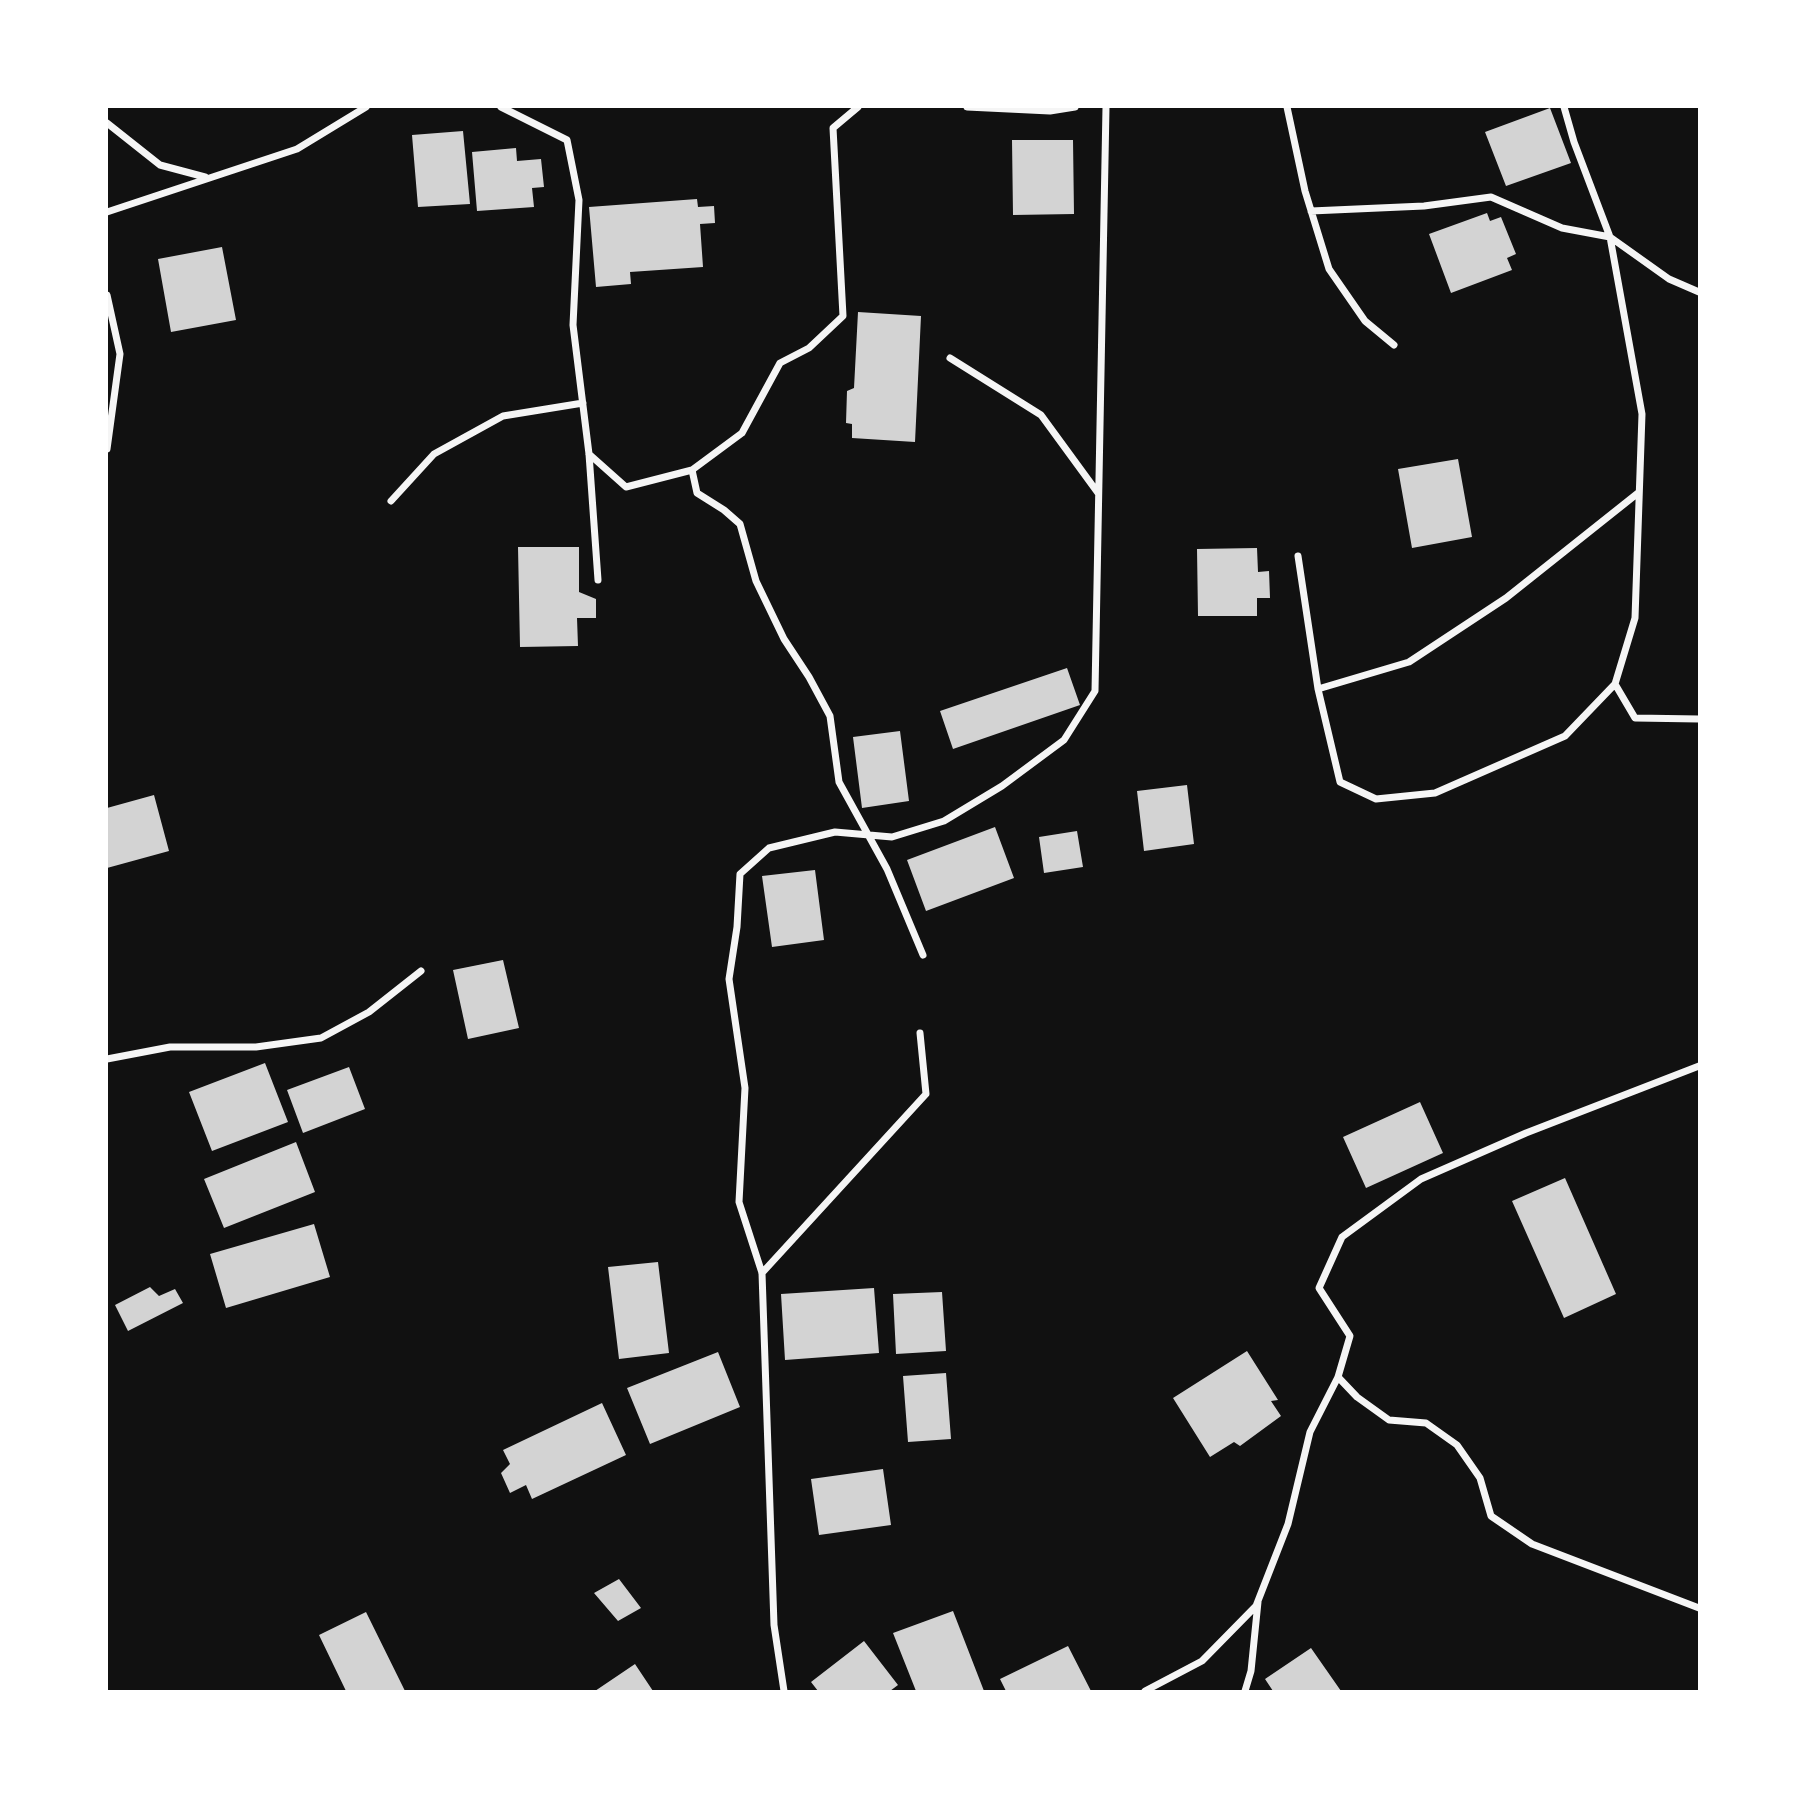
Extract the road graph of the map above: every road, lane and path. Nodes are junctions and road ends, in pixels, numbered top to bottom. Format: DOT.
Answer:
graph roads {
  1 [pos="366,107"];
  2 [pos="500,107"];
  3 [pos="858,107"];
  4 [pos="967,107"];
  5 [pos="1075,107"];
  6 [pos="1106,107"];
  7 [pos="1287,107"];
  8 [pos="1564,107"];
  9 [pos="107,123"];
  10 [pos="207,177"];
  11 [pos="1311,211"];
  12 [pos="107,212"];
  13 [pos="1610,237"];
  14 [pos="1699,292"];
  15 [pos="107,295"];
  16 [pos="1394,345"];
  17 [pos="950,358"];
  18 [pos="583,403"];
  19 [pos="107,449"];
  20 [pos="589,454"];
  21 [pos="692,470"];
  22 [pos="1638,493"];
  23 [pos="1098,494"];
  24 [pos="391,501"];
  25 [pos="1298,556"];
  26 [pos="598,580"];
  27 [pos="1615,684"];
  28 [pos="1318,689"];
  29 [pos="1699,719"];
  30 [pos="868,835"];
  31 [pos="923,955"];
  32 [pos="421,971"];
  33 [pos="920,1033"];
  34 [pos="107,1059"];
  35 [pos="1699,1066"];
  36 [pos="762,1273"];
  37 [pos="1338,1377"];
  38 [pos="1259,1598"];
  39 [pos="1699,1608"];
  40 [pos="784,1691"];
  41 [pos="1145,1691"];
  42 [pos="1245,1691"];
  1 -- 10 [label="street"];
  2 -- 18 [label="street"];
  3 -- 21 [label="street"];
  4 -- 5 [label="street"];
  6 -- 23 [label="street"];
  7 -- 11 [label="street"];
  8 -- 13 [label="street"];
  9 -- 10 [label="street"];
  10 -- 12 [label="street"];
  11 -- 13 [label="street"];
  11 -- 16 [label="street"];
  13 -- 14 [label="street"];
  13 -- 22 [label="street"];
  15 -- 19 [label="street"];
  17 -- 23 [label="street"];
  18 -- 20 [label="street"];
  18 -- 24 [label="street"];
  20 -- 21 [label="street"];
  20 -- 26 [label="street"];
  21 -- 30 [label="street"];
  22 -- 27 [label="street"];
  22 -- 28 [label="street"];
  23 -- 30 [label="street"];
  25 -- 28 [label="street"];
  27 -- 28 [label="street"];
  27 -- 29 [label="street"];
  30 -- 31 [label="street"];
  30 -- 36 [label="street"];
  32 -- 34 [label="street"];
  33 -- 36 [label="street"];
  35 -- 37 [label="street"];
  36 -- 40 [label="street"];
  37 -- 38 [label="street"];
  37 -- 39 [label="street"];
  38 -- 41 [label="street"];
  38 -- 42 [label="street"];
}
